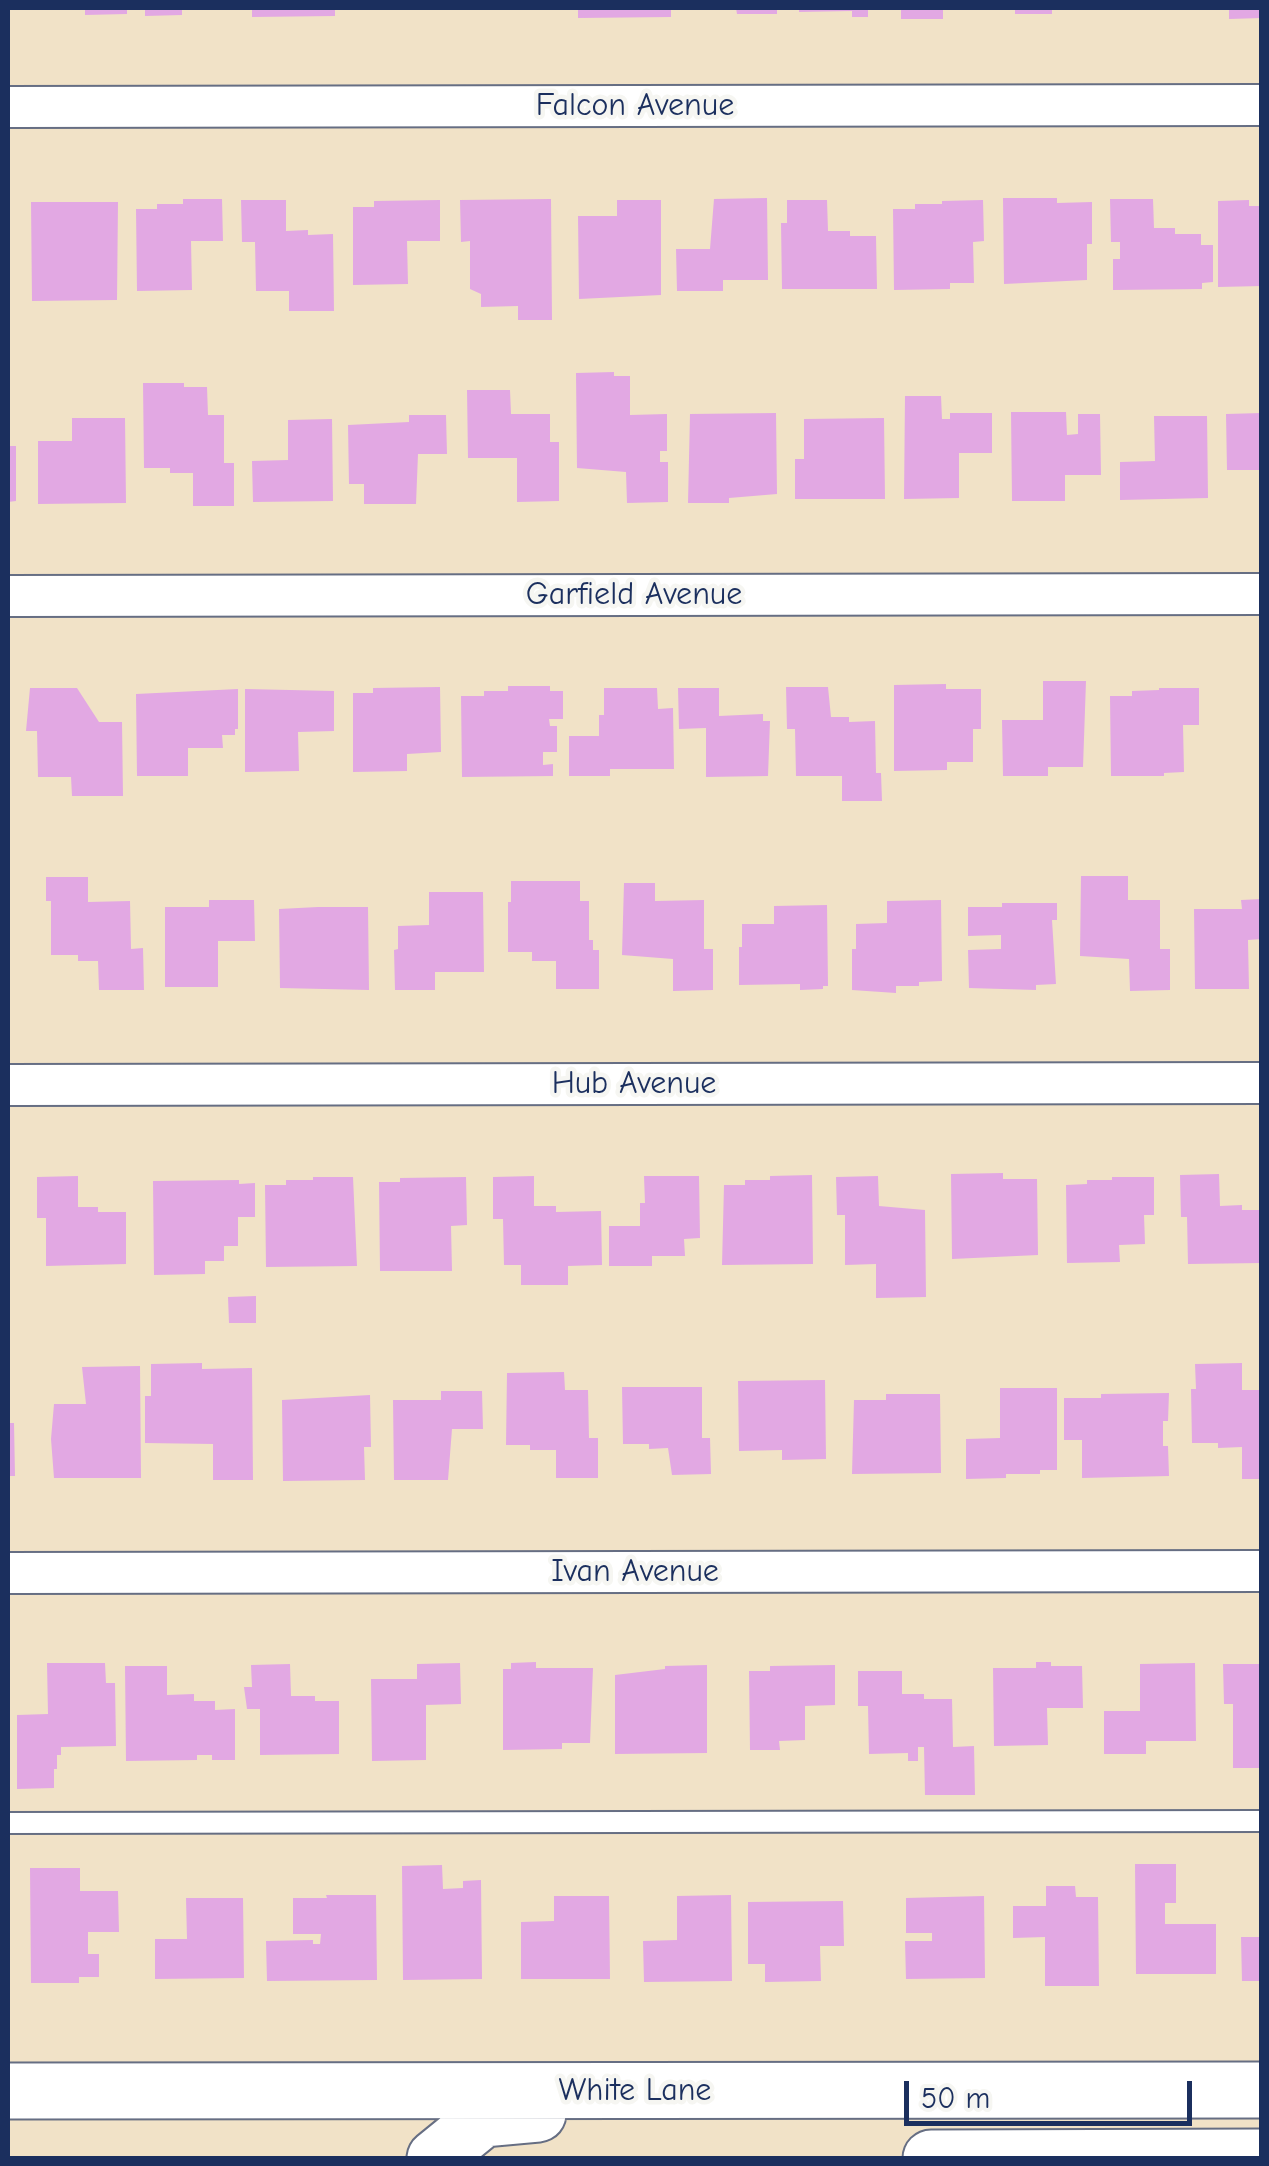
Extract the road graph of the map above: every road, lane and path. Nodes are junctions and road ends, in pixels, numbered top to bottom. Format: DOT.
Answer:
graph roads {
  1 [pos="1262,106"];
  2 [pos="8,107"];
  3 [pos="1262,594"];
  4 [pos="8,596"];
  5 [pos="1262,1083"];
  6 [pos="8,1085"];
  7 [pos="1262,1572"];
  8 [pos="8,1573"];
  9 [pos="1262,1821"];
  10 [pos="8,1823"];
  11 [pos="805,2090"];
  12 [pos="1262,2090"];
  13 [pos="8,2092"];
  14 [pos="1262,2157"];
  15 [pos="435,2158"];
  16 [pos="931,2158"];
  17 [pos="1045,2158"];
  18 [pos="1181,2158"];
  1 -- 2 [label="street, Falcon Avenue"];
  3 -- 4 [label="street, Garfield Avenue"];
  5 -- 6 [label="street, Hub Avenue"];
  7 -- 8 [label="street, Ivan Avenue"];
  9 -- 10 [label="lane"];
  11 -- 12 [label="main road, White Lane"];
  11 -- 13 [label="main road, White Lane"];
  11 -- 15 [label="main road"];
  14 -- 18 [label="main road"];
  16 -- 17 [label="main road"];
  17 -- 18 [label="main road"];
}
